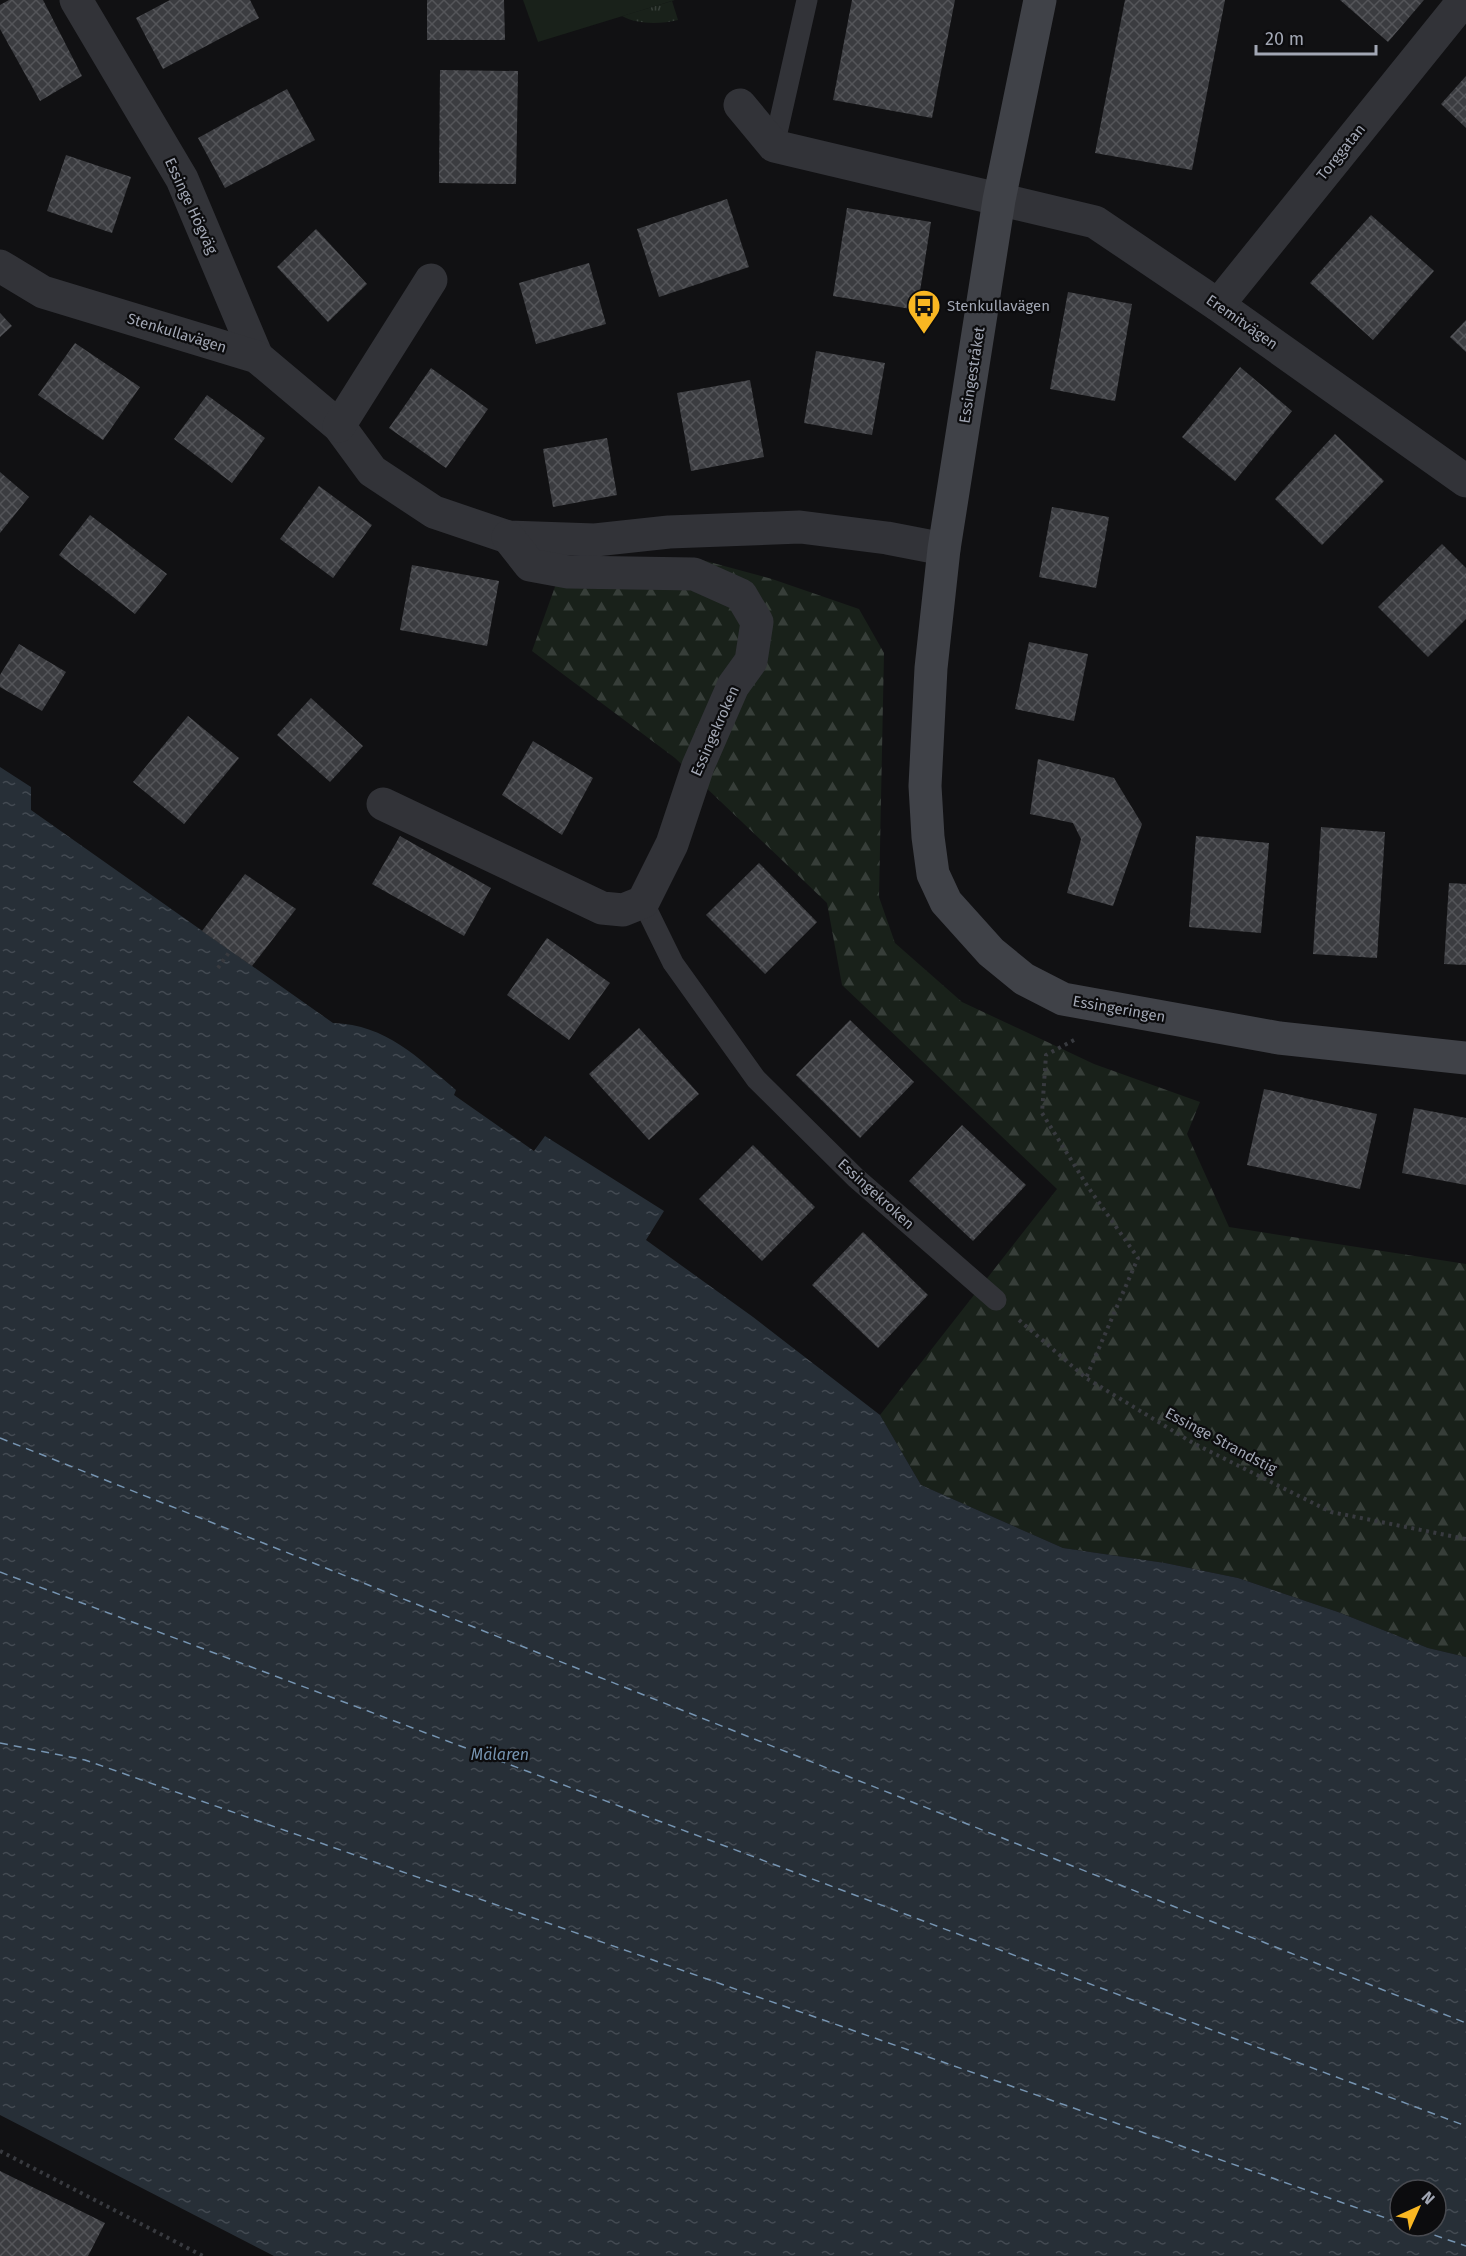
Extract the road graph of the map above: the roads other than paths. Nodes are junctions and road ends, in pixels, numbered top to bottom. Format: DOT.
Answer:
graph roads {
  1 [pos="76,0"];
  2 [pos="807,0"];
  3 [pos="1040,0"];
  4 [pos="1464,0"];
  5 [pos="740,105"];
  6 [pos="774,146"];
  7 [pos="999,200"];
  8 [pos="0,266"];
  9 [pos="431,280"];
  10 [pos="1218,304"];
  11 [pos="257,357"];
  12 [pos="339,426"];
  13 [pos="1466,481"];
  14 [pos="508,537"];
  15 [pos="944,549"];
  16 [pos="382,804"];
  17 [pos="643,902"];
  18 [pos="1466,1058"];
  19 [pos="996,1300"];
  1 -- 11 [label="street, Essinge Högväg"];
  2 -- 6 [label="lane"];
  3 -- 7 [label="street, Essingestråket"];
  4 -- 10 [label="street, Torggatan"];
  5 -- 6 [label="street"];
  6 -- 7 [label="street"];
  7 -- 10 [label="street, Eremitvägen"];
  7 -- 15 [label="street, Essingestråket"];
  8 -- 11 [label="street, Stenkullavägen"];
  9 -- 12 [label="street"];
  10 -- 13 [label="street, Eremitvägen"];
  11 -- 12 [label="street, Stenkullavägen"];
  12 -- 14 [label="street, Stenkullavägen"];
  14 -- 15 [label="street, Stenkullavägen"];
  14 -- 17 [label="street, Essingekroken"];
  15 -- 18 [label="street, Essingeringen"];
  16 -- 17 [label="street"];
  17 -- 19 [label="lane, Essingekroken"];
}
